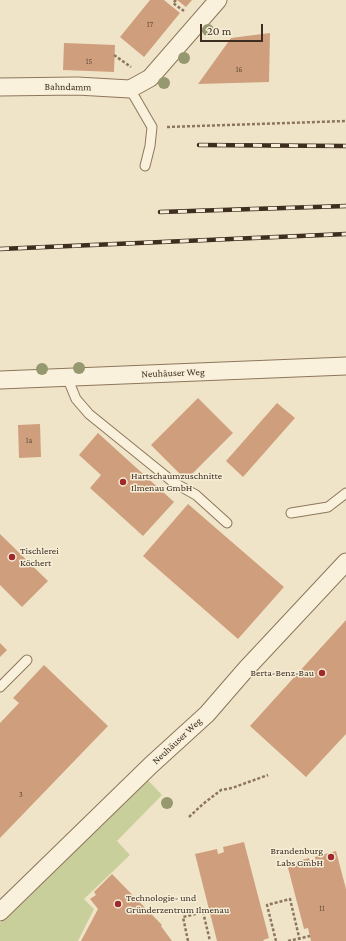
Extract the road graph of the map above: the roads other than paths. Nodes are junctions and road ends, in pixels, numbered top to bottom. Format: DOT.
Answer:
graph roads {
  1 [pos="218,0"];
  2 [pos="0,87"];
  3 [pos="133,88"];
  4 [pos="144,166"];
  5 [pos="346,367"];
  6 [pos="67,377"];
  7 [pos="0,380"];
  8 [pos="346,493"];
  9 [pos="291,513"];
  10 [pos="227,523"];
  11 [pos="346,562"];
  12 [pos="27,660"];
  13 [pos="0,687"];
  14 [pos="0,912"];
  1 -- 3 [label="street"];
  2 -- 3 [label="street, Bahndamm"];
  3 -- 4 [label="lane"];
  5 -- 6 [label="street, Neuhäuser Weg"];
  6 -- 7 [label="street, Neuhäuser Weg"];
  6 -- 10 [label="lane"];
  8 -- 9 [label="lane"];
  11 -- 14 [label="street, Neuhäuser Weg"];
  12 -- 13 [label="lane"];
}
